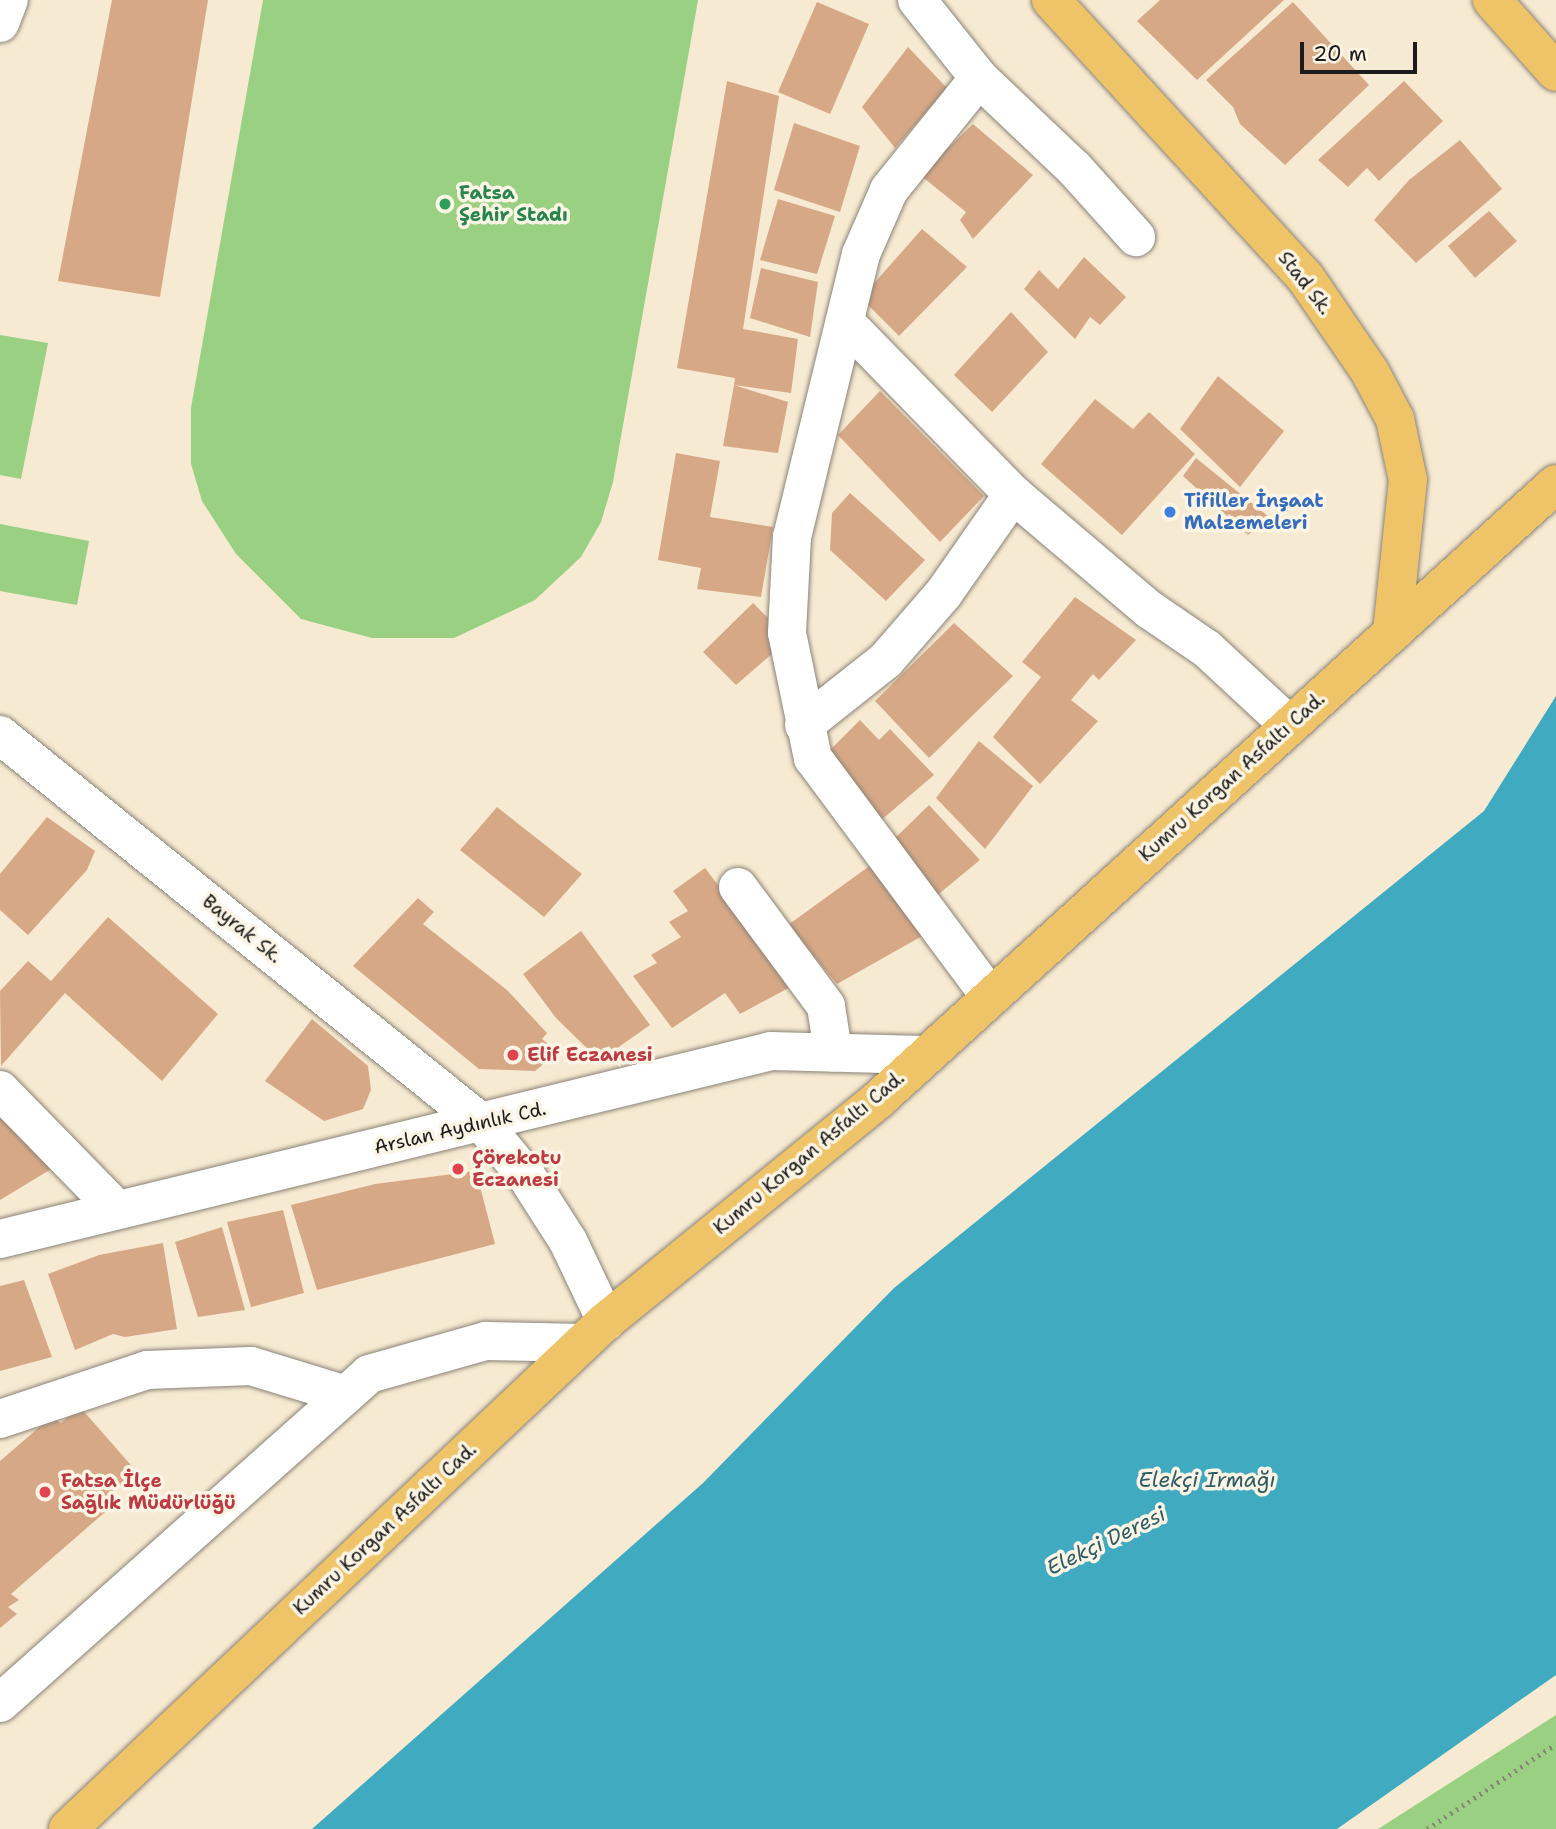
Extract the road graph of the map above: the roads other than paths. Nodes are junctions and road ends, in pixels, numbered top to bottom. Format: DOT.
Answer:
graph roads {
  1 [pos="9,0"];
  2 [pos="917,0"];
  3 [pos="1051,0"];
  4 [pos="1492,0"];
  5 [pos="0,23"];
  6 [pos="1556,72"];
  7 [pos="979,78"];
  8 [pos="1136,237"];
  9 [pos="845,322"];
  10 [pos="1556,484"];
  11 [pos="1013,494"];
  12 [pos="1392,633"];
  13 [pos="804,725"];
  14 [pos="1289,725"];
  15 [pos="0,735"];
  16 [pos="738,887"];
  17 [pos="989,995"];
  18 [pos="833,1052"];
  19 [pos="923,1055"];
  20 [pos="0,1090"];
  21 [pos="483,1124"];
  22 [pos="114,1208"];
  23 [pos="4,1232"];
  24 [pos="594,1332"];
  25 [pos="346,1395"];
  26 [pos="0,1419"];
  27 [pos="0,1703"];
  28 [pos="68,1829"];
  1 -- 5 [label="street"];
  2 -- 7 [label="street"];
  3 -- 12 [label="main road, Stad Sk."];
  4 -- 6 [label="main road"];
  7 -- 8 [label="street"];
  7 -- 9 [label="street"];
  9 -- 11 [label="street"];
  9 -- 13 [label="street"];
  10 -- 12 [label="main road, Kumru Korgan Asfaltı Cad."];
  11 -- 13 [label="street"];
  11 -- 14 [label="street"];
  12 -- 14 [label="main road, Kumru Korgan Asfaltı Cad."];
  13 -- 17 [label="street"];
  14 -- 17 [label="main road, Kumru Korgan Asfaltı Cad."];
  15 -- 21 [label="street, Bayrak Sk."];
  16 -- 18 [label="street"];
  17 -- 19 [label="main road, Kumru Korgan Asfaltı Cad."];
  18 -- 19 [label="street, Arslan Aydınlık Cd."];
  18 -- 21 [label="street, Arslan Aydınlık Cd."];
  19 -- 24 [label="main road, Kumru Korgan Asfaltı Cad."];
  20 -- 22 [label="street"];
  21 -- 22 [label="street, Arslan Aydınlık Cd."];
  21 -- 24 [label="street, Bayrak Sk."];
  22 -- 23 [label="street, Arslan Aydınlık Cd."];
  24 -- 25 [label="street"];
  24 -- 28 [label="main road, Kumru Korgan Asfaltı Cad."];
  25 -- 26 [label="street"];
  25 -- 27 [label="street"];
}
